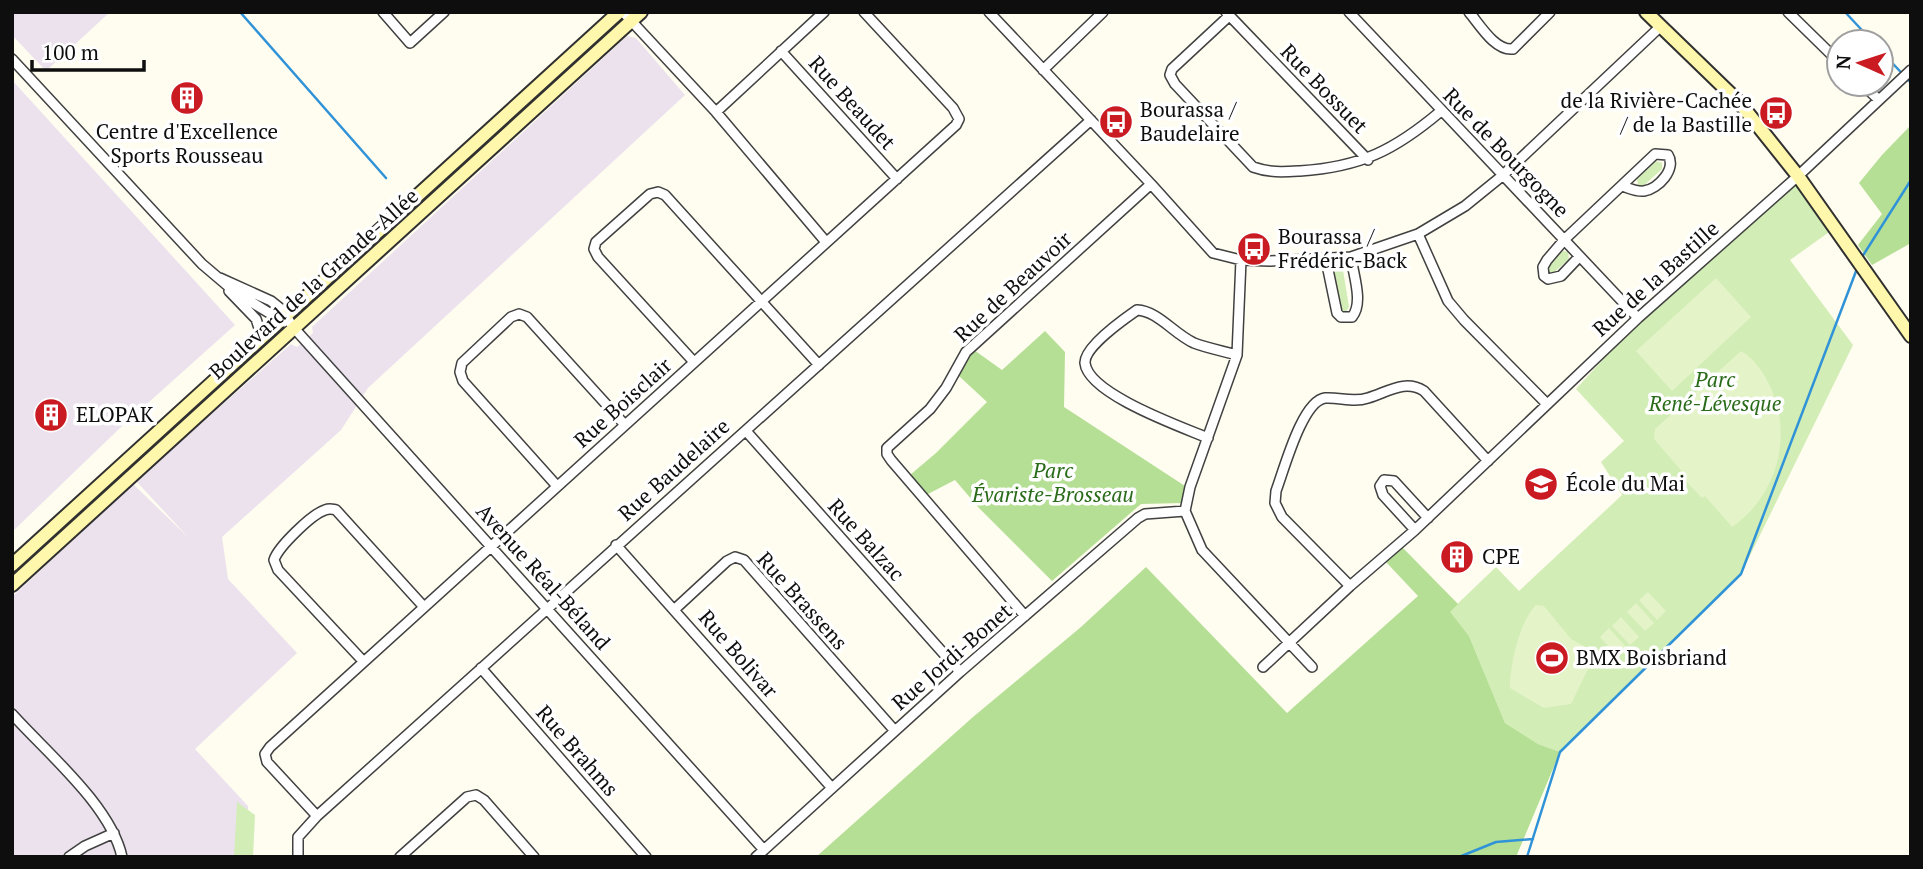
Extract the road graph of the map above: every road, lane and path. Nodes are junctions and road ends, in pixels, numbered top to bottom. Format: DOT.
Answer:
graph roads {
  1 [pos="383,12"];
  2 [pos="444,12"];
  3 [pos="824,12"];
  4 [pos="864,12"];
  5 [pos="989,12"];
  6 [pos="1103,12"];
  7 [pos="1468,12"];
  8 [pos="1550,12"];
  9 [pos="1646,12"];
  10 [pos="1788,12"];
  11 [pos="1350,13"];
  12 [pos="1228,14"];
  13 [pos="629,15"];
  14 [pos="1661,26"];
  15 [pos="1825,48"];
  16 [pos="782,51"];
  17 [pos="12,59"];
  18 [pos="1043,70"];
  19 [pos="1907,74"];
  20 [pos="1879,100"];
  21 [pos="1441,111"];
  22 [pos="716,112"];
  23 [pos="1091,120"];
  24 [pos="1368,160"];
  25 [pos="1502,176"];
  26 [pos="1798,176"];
  27 [pos="897,179"];
  28 [pos="1151,184"];
  29 [pos="1622,186"];
  30 [pos="1418,234"];
  31 [pos="1565,239"];
  32 [pos="826,242"];
  33 [pos="1350,257"];
  34 [pos="1579,257"];
  35 [pos="1241,260"];
  36 [pos="1326,260"];
  37 [pos="220,278"];
  38 [pos="761,301"];
  39 [pos="283,318"];
  40 [pos="1638,318"];
  41 [pos="294,328"];
  42 [pos="1911,336"];
  43 [pos="262,337"];
  44 [pos="1237,355"];
  45 [pos="694,362"];
  46 [pos="819,365"];
  47 [pos="1546,404"];
  48 [pos="625,425"];
  49 [pos="746,430"];
  50 [pos="1208,438"];
  51 [pos="1488,461"];
  52 [pos="558,486"];
  53 [pos="1185,511"];
  54 [pos="1428,518"];
  55 [pos="1415,530"];
  56 [pos="491,545"];
  57 [pos="616,545"];
  58 [pos="12,565"];
  59 [pos="12,584"];
  60 [pos="1350,586"];
  61 [pos="424,607"];
  62 [pos="549,609"];
  63 [pos="675,609"];
  64 [pos="1025,616"];
  65 [pos="1289,642"];
  66 [pos="363,661"];
  67 [pos="1264,667"];
  68 [pos="1312,667"];
  69 [pos="481,668"];
  70 [pos="960,673"];
  71 [pos="12,714"];
  72 [pos="895,731"];
  73 [pos="832,788"];
  74 [pos="317,816"];
  75 [pos="114,833"];
  76 [pos="764,850"];
  77 [pos="69,857"];
  78 [pos="122,857"];
  79 [pos="298,857"];
  80 [pos="400,857"];
  81 [pos="534,857"];
  82 [pos="646,857"];
  83 [pos="756,857"];
  1 -- 2 [label="street"];
  3 -- 16 [label="street"];
  4 -- 27 [label="street, Rue Boisclair"];
  5 -- 18 [label="street"];
  6 -- 18 [label="street"];
  7 -- 8 [label="street"];
  9 -- 14 [label="street"];
  10 -- 15 [label="street"];
  11 -- 21 [label="street, Rue de Bourgogne"];
  12 -- 24 [label="street, Rue Bossuet"];
  12 -- 24 [label="street"];
  13 -- 22 [label="street"];
  13 -- 39 [label="street, Boulevard de la Grande-Allée"];
  13 -- 41 [label="street, Boulevard de la Grande-Allée"];
  14 -- 25 [label="street"];
  14 -- 26 [label="street"];
  16 -- 22 [label="street"];
  16 -- 27 [label="street, Rue Beaudet"];
  17 -- 37 [label="street"];
  18 -- 23 [label="street"];
  19 -- 20 [label="street, Rue de la Bastille"];
  20 -- 26 [label="street, Rue de la Bastille"];
  21 -- 24 [label="street"];
  21 -- 25 [label="street, Rue de Bourgogne"];
  22 -- 32 [label="street"];
  23 -- 28 [label="street"];
  23 -- 46 [label="street, Rue Baudelaire"];
  25 -- 30 [label="street"];
  25 -- 31 [label="street, Rue de Bourgogne"];
  26 -- 40 [label="street, Rue de la Bastille"];
  26 -- 42 [label="street"];
  27 -- 32 [label="street, Rue Boisclair"];
  28 -- 35 [label="street"];
  28 -- 64 [label="street, Rue de Beauvoir"];
  29 -- 29 [label="street"];
  29 -- 31 [label="street"];
  30 -- 33 [label="street"];
  30 -- 47 [label="street"];
  31 -- 34 [label="street, Rue de Bourgogne"];
  31 -- 34 [label="street"];
  32 -- 38 [label="street, Rue Boisclair"];
  33 -- 36 [label="street"];
  33 -- 36 [label="street"];
  34 -- 40 [label="street, Rue de Bourgogne"];
  35 -- 36 [label="street"];
  35 -- 44 [label="street"];
  37 -- 39 [label="street, Avenue Réal-Béland"];
  37 -- 43 [label="street"];
  38 -- 45 [label="street, Rue Boisclair"];
  38 -- 45 [label="street"];
  38 -- 46 [label="street"];
  39 -- 41 [label="street, Avenue Réal-Béland"];
  39 -- 43 [label="street, Boulevard de la Grande-Allée"];
  40 -- 47 [label="street, Rue de la Bastille"];
  41 -- 56 [label="street, Avenue Réal-Béland"];
  41 -- 59 [label="street, Boulevard de la Grande-Allée"];
  43 -- 58 [label="street, Boulevard de la Grande-Allée"];
  44 -- 50 [label="street"];
  44 -- 50 [label="street"];
  45 -- 48 [label="street, Rue Boisclair"];
  46 -- 49 [label="street, Rue Baudelaire"];
  47 -- 51 [label="street, Rue de la Bastille"];
  48 -- 52 [label="street, Rue Boisclair"];
  48 -- 52 [label="street"];
  49 -- 57 [label="street, Rue Baudelaire"];
  49 -- 70 [label="street, Rue Balzac"];
  50 -- 53 [label="street"];
  51 -- 54 [label="street, Rue de la Bastille"];
  51 -- 60 [label="street"];
  52 -- 56 [label="street, Rue Boisclair"];
  53 -- 64 [label="street, Rue Jordi-Bonet"];
  53 -- 65 [label="street"];
  54 -- 55 [label="street, Rue de la Bastille"];
  54 -- 55 [label="street"];
  55 -- 60 [label="street, Rue de la Bastille"];
  56 -- 61 [label="street, Rue Boisclair"];
  56 -- 62 [label="street, Avenue Réal-Béland"];
  57 -- 62 [label="street, Rue Baudelaire"];
  57 -- 63 [label="street, Rue Bolivar"];
  60 -- 65 [label="street, Rue de la Bastille"];
  61 -- 66 [label="street, Rue Boisclair"];
  61 -- 66 [label="street"];
  62 -- 69 [label="street, Rue Baudelaire"];
  62 -- 76 [label="street, Avenue Réal-Béland"];
  63 -- 72 [label="street, Rue Brassens"];
  63 -- 73 [label="street, Rue Bolivar"];
  64 -- 70 [label="street, Rue Jordi-Bonet"];
  65 -- 67 [label="street, Rue de la Bastille"];
  65 -- 68 [label="street"];
  66 -- 74 [label="street, Rue Boisclair"];
  69 -- 74 [label="street, Rue Baudelaire"];
  69 -- 82 [label="street, Rue Brahms"];
  70 -- 72 [label="street, Rue Jordi-Bonet"];
  71 -- 75 [label="street"];
  72 -- 73 [label="street, Rue Jordi-Bonet"];
  73 -- 76 [label="street, Rue Jordi-Bonet"];
  74 -- 79 [label="street, Rue Baudelaire"];
  75 -- 77 [label="street"];
  75 -- 78 [label="street"];
  76 -- 83 [label="street, Rue Jordi-Bonet"];
  80 -- 81 [label="street"];
}
